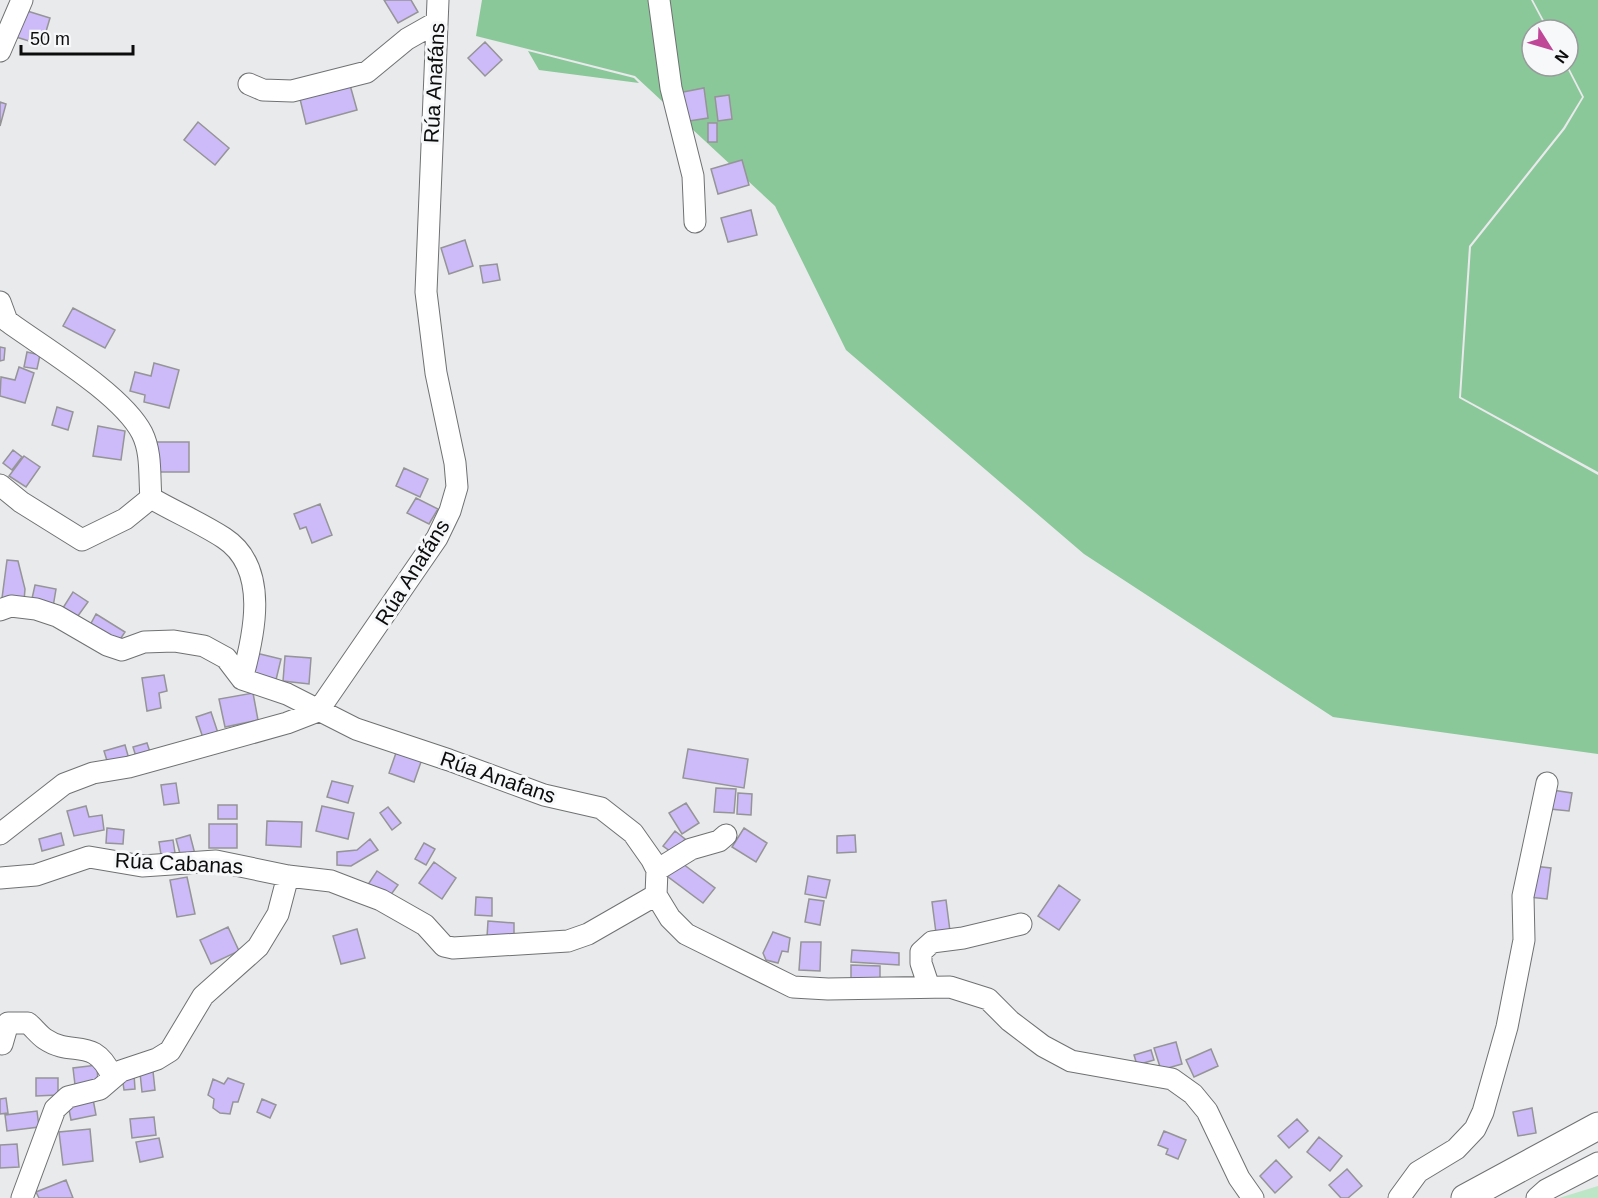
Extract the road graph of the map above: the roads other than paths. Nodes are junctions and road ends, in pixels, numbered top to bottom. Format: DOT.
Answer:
graph roads {
  1 [pos="22,0"];
  2 [pos="438,0"];
  3 [pos="659,0"];
  4 [pos="437,21"];
  5 [pos="0,51"];
  6 [pos="249,84"];
  7 [pos="695,222"];
  8 [pos="0,302"];
  9 [pos="0,484"];
  10 [pos="151,498"];
  11 [pos="0,610"];
  12 [pos="242,679"];
  13 [pos="318,711"];
  14 [pos="1547,783"];
  15 [pos="0,834"];
  16 [pos="726,836"];
  17 [pos="657,870"];
  18 [pos="288,876"];
  19 [pos="0,878"];
  20 [pos="656,895"];
  21 [pos="1021,924"];
  22 [pos="929,987"];
  23 [pos="2,1044"];
  24 [pos="112,1076"];
  25 [pos="1598,1126"];
  26 [pos="1598,1163"];
  27 [pos="22,1198"];
  28 [pos="1252,1198"];
  29 [pos="1399,1198"];
  30 [pos="1465,1198"];
  31 [pos="1537,1198"];
  1 -- 5 [label="street"];
  2 -- 4 [label="street, Rúa Anafáns"];
  3 -- 7 [label="street"];
  4 -- 6 [label="street"];
  4 -- 13 [label="street, Rúa Anafáns"];
  8 -- 10 [label="street"];
  9 -- 10 [label="street"];
  10 -- 12 [label="street"];
  11 -- 12 [label="street"];
  12 -- 13 [label="street, Rúa Anafans"];
  13 -- 15 [label="street"];
  13 -- 17 [label="street, Rúa Anafans"];
  14 -- 29 [label="street"];
  16 -- 17 [label="street"];
  17 -- 20 [label="street"];
  18 -- 19 [label="street, Rúa Cabanas"];
  18 -- 20 [label="street, Rúa Cabanas"];
  18 -- 24 [label="street"];
  20 -- 22 [label="street"];
  21 -- 22 [label="street"];
  22 -- 28 [label="street"];
  23 -- 24 [label="street"];
  24 -- 27 [label="street"];
  25 -- 30 [label="main road"];
  26 -- 31 [label="street"];
}
